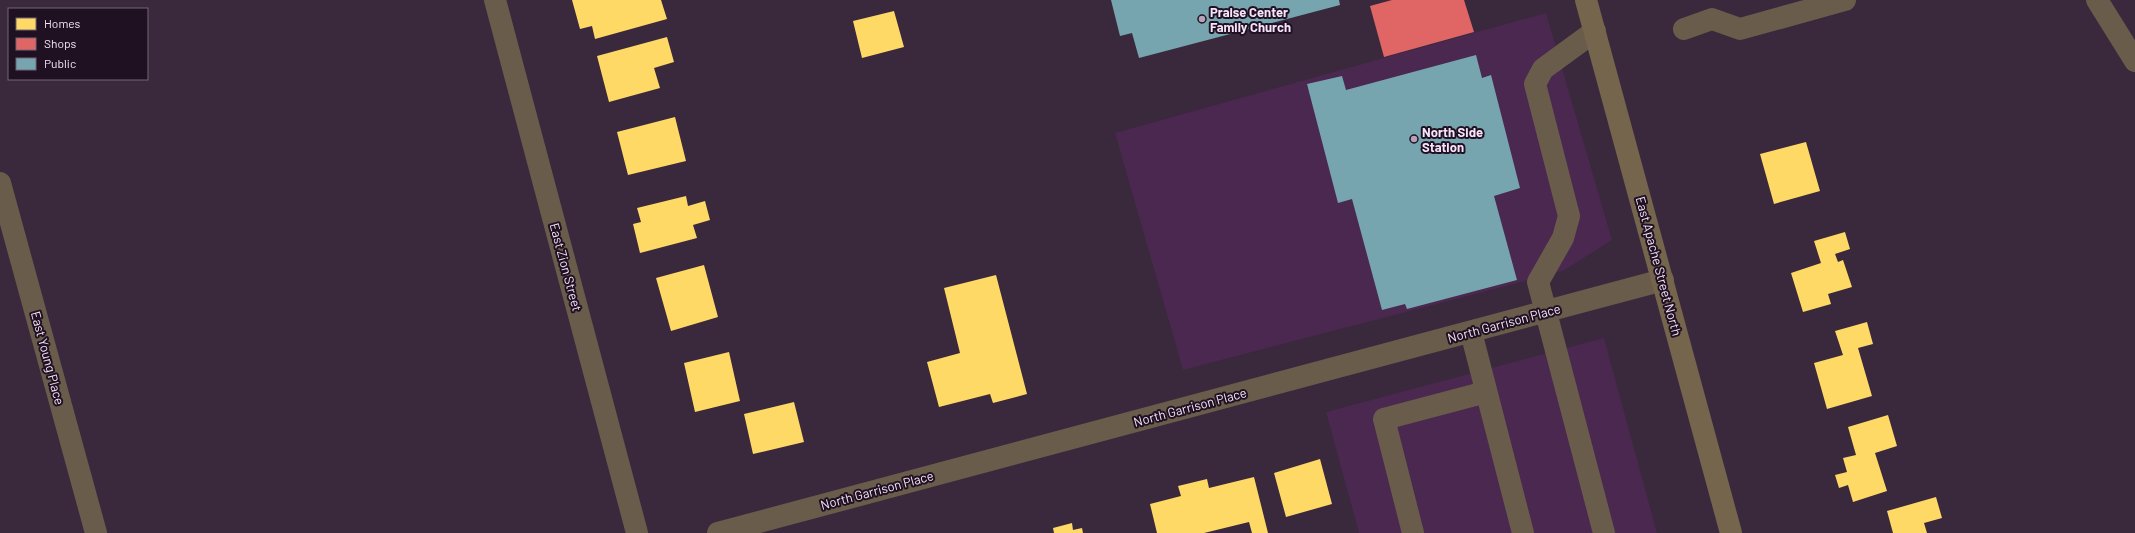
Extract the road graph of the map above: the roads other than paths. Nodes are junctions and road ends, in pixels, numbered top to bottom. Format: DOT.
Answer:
graph roads {
  1 [pos="496,0"];
  2 [pos="1586,0"];
  3 [pos="1845,0"];
  4 [pos="2097,0"];
  5 [pos="1684,29"];
  6 [pos="1595,31"];
  7 [pos="2135,61"];
  8 [pos="0,183"];
  9 [pos="1663,280"];
  10 [pos="1545,312"];
  11 [pos="1471,332"];
  12 [pos="1486,392"];
  13 [pos="96,533"];
  14 [pos="637,533"];
  15 [pos="718,533"];
  16 [pos="1413,533"];
  17 [pos="1523,533"];
  18 [pos="1604,533"];
  19 [pos="1731,533"];
  1 -- 14 [label="street, East Zion Street"];
  2 -- 6 [label="main road, East Apache Street North"];
  3 -- 5 [label="street"];
  4 -- 7 [label="street"];
  6 -- 9 [label="main road, East Apache Street North"];
  6 -- 10 [label="street"];
  8 -- 13 [label="street, East Young Place"];
  9 -- 10 [label="street, North Garrison Place"];
  9 -- 19 [label="main road, East Apache Street North"];
  10 -- 11 [label="street, North Garrison Place"];
  10 -- 18 [label="street"];
  11 -- 12 [label="street"];
  11 -- 15 [label="street, North Garrison Place"];
  12 -- 16 [label="street"];
  12 -- 17 [label="street"];
}
